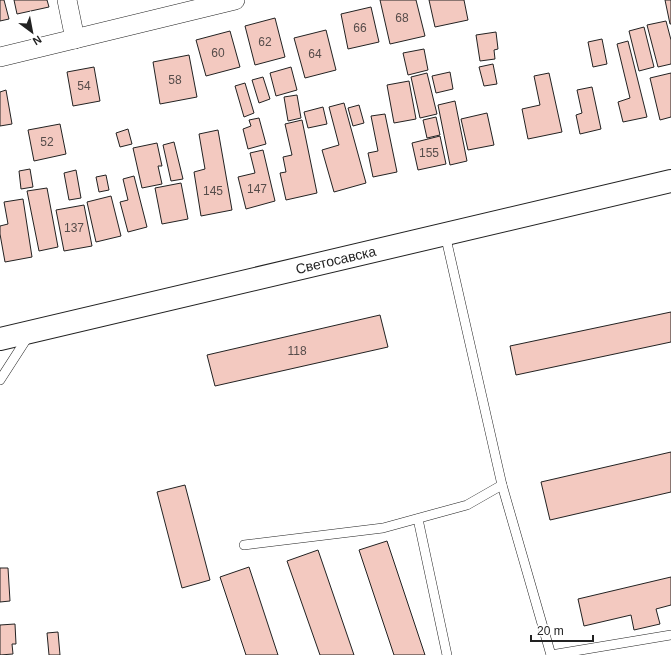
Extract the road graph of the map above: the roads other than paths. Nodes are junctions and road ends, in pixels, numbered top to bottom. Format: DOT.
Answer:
graph roads {
  1 [pos="67,0"];
  2 [pos="235,0"];
  3 [pos="75,39"];
  4 [pos="0,57"];
  5 [pos="671,181"];
  6 [pos="445,234"];
  7 [pos="31,332"];
  8 [pos="0,339"];
  9 [pos="0,380"];
  10 [pos="502,484"];
  11 [pos="418,519"];
  12 [pos="244,545"];
  13 [pos="671,635"];
  14 [pos="448,655"];
  15 [pos="551,655"];
  1 -- 3 [label="street"];
  2 -- 3 [label="street"];
  3 -- 4 [label="street"];
  5 -- 6 [label="main road, Светосавска"];
  6 -- 7 [label="main road, Светосавска"];
  6 -- 10 [label="lane"];
  7 -- 8 [label="main road, Светосавска"];
  7 -- 9 [label="lane"];
  10 -- 11 [label="lane"];
  10 -- 15 [label="lane"];
  11 -- 12 [label="lane"];
  11 -- 14 [label="lane"];
  13 -- 15 [label="lane"];
}
